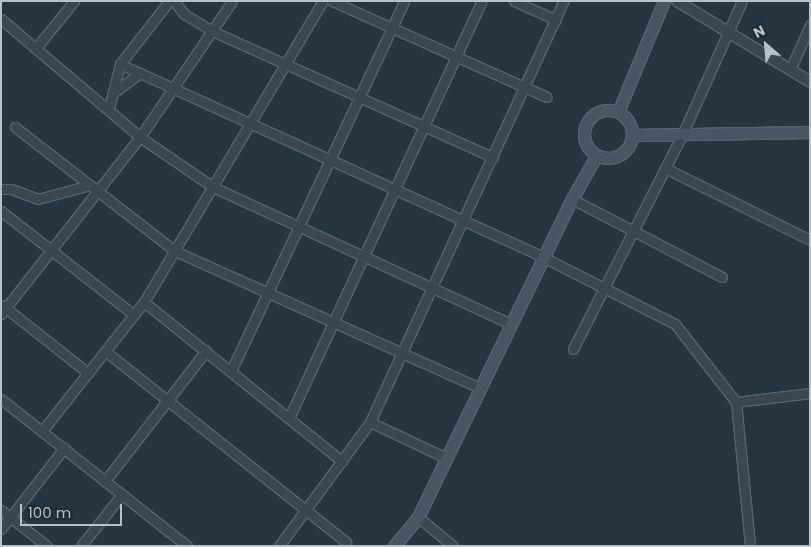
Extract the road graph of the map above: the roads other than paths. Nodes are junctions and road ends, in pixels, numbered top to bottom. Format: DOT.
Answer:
graph roads {
  1 [pos="74,1"];
  2 [pos="169,1"];
  3 [pos="174,1"];
  4 [pos="232,1"];
  5 [pos="323,1"];
  6 [pos="332,1"];
  7 [pos="404,1"];
  8 [pos="482,1"];
  9 [pos="514,1"];
  10 [pos="564,1"];
  11 [pos="664,1"];
  12 [pos="677,1"];
  13 [pos="742,1"];
  14 [pos="1,19"];
  15 [pos="556,20"];
  16 [pos="810,25"];
  17 [pos="392,28"];
  18 [pos="212,31"];
  19 [pos="728,32"];
  20 [pos="36,48"];
  21 [pos="457,56"];
  22 [pos="120,64"];
  23 [pos="286,64"];
  24 [pos="790,70"];
  25 [pos="140,73"];
  26 [pos="810,82"];
  27 [pos="525,87"];
  28 [pos="174,88"];
  29 [pos="113,93"];
  30 [pos="95,96"];
  31 [pos="547,96"];
  32 [pos="359,97"];
  33 [pos="109,108"];
  34 [pos="618,112"];
  35 [pos="251,123"];
  36 [pos="424,126"];
  37 [pos="15,127"];
  38 [pos="810,132"];
  39 [pos="633,135"];
  40 [pos="682,135"];
  41 [pos="140,136"];
  42 [pos="596,156"];
  43 [pos="492,157"];
  44 [pos="330,159"];
  45 [pos="665,168"];
  46 [pos="90,185"];
  47 [pos="213,187"];
  48 [pos="1,189"];
  49 [pos="395,189"];
  50 [pos="98,191"];
  51 [pos="572,199"];
  52 [pos="1,210"];
  53 [pos="463,220"];
  54 [pos="299,226"];
  55 [pos="633,231"];
  56 [pos="810,240"];
  57 [pos="52,250"];
  58 [pos="175,251"];
  59 [pos="364,256"];
  60 [pos="543,257"];
  61 [pos="722,277"];
  62 [pos="432,288"];
  63 [pos="604,288"];
  64 [pos="268,293"];
  65 [pos="144,302"];
  66 [pos="3,309"];
  67 [pos="134,315"];
  68 [pos="334,322"];
  69 [pos="511,324"];
  70 [pos="573,349"];
  71 [pos="105,351"];
  72 [pos="206,351"];
  73 [pos="402,353"];
  74 [pos="231,371"];
  75 [pos="88,373"];
  76 [pos="480,388"];
  77 [pos="810,393"];
  78 [pos="1,399"];
  79 [pos="168,400"];
  80 [pos="736,402"];
  81 [pos="289,418"];
  82 [pos="370,422"];
  83 [pos="42,431"];
  84 [pos="64,448"];
  85 [pos="446,458"];
  86 [pos="342,461"];
  87 [pos="105,481"];
  88 [pos="122,494"];
  89 [pos="1,510"];
  90 [pos="306,510"];
  91 [pos="11,517"];
  92 [pos="418,517"];
  93 [pos="1,529"];
  94 [pos="346,542"];
  95 [pos="47,546"];
  96 [pos="81,546"];
  97 [pos="187,546"];
  98 [pos="279,546"];
  99 [pos="394,546"];
  100 [pos="453,546"];
  101 [pos="750,546"];
  1 -- 20 [label="street"];
  2 -- 22 [label="street"];
  3 -- 18 [label="street"];
  4 -- 18 [label="street"];
  5 -- 23 [label="street"];
  6 -- 17 [label="street"];
  7 -- 17 [label="street"];
  8 -- 21 [label="street"];
  9 -- 15 [label="street"];
  10 -- 15 [label="street"];
  11 -- 34 [label="main road"];
  12 -- 19 [label="street"];
  13 -- 19 [label="street"];
  14 -- 20 [label="street"];
  15 -- 27 [label="street"];
  16 -- 24 [label="street"];
  17 -- 21 [label="street"];
  17 -- 32 [label="street"];
  18 -- 23 [label="street"];
  18 -- 28 [label="street"];
  19 -- 24 [label="street"];
  19 -- 40 [label="street"];
  20 -- 30 [label="street"];
  21 -- 27 [label="street"];
  21 -- 36 [label="street"];
  22 -- 25 [label="street"];
  22 -- 29 [label="street"];
  23 -- 32 [label="street"];
  23 -- 35 [label="street"];
  24 -- 26 [label="street"];
  25 -- 28 [label="street"];
  25 -- 29 [label="street"];
  27 -- 31 [label="street"];
  27 -- 43 [label="street"];
  28 -- 35 [label="street"];
  28 -- 41 [label="street"];
  29 -- 30 [label="street"];
  29 -- 33 [label="street"];
  30 -- 33 [label="street"];
  32 -- 36 [label="street"];
  32 -- 44 [label="street"];
  33 -- 41 [label="street"];
  34 -- 39 [label="main road"];
  34 -- 42 [label="main road"];
  35 -- 44 [label="street"];
  35 -- 47 [label="street"];
  36 -- 43 [label="street"];
  36 -- 49 [label="street"];
  37 -- 46 [label="street"];
  38 -- 40 [label="main road"];
  39 -- 40 [label="main road"];
  39 -- 42 [label="main road"];
  40 -- 45 [label="street"];
  41 -- 47 [label="street"];
  41 -- 50 [label="street"];
  42 -- 51 [label="main road"];
  43 -- 53 [label="street"];
  44 -- 49 [label="street"];
  44 -- 54 [label="street"];
  45 -- 55 [label="street"];
  45 -- 56 [label="street"];
  46 -- 48 [label="street"];
  46 -- 50 [label="street"];
  47 -- 54 [label="street"];
  47 -- 58 [label="street"];
  49 -- 53 [label="street"];
  49 -- 59 [label="street"];
  50 -- 57 [label="street"];
  50 -- 58 [label="street"];
  51 -- 55 [label="street"];
  51 -- 60 [label="main road"];
  52 -- 57 [label="street"];
  53 -- 60 [label="street"];
  53 -- 62 [label="street"];
  54 -- 59 [label="street"];
  54 -- 64 [label="street"];
  55 -- 61 [label="street"];
  55 -- 63 [label="street"];
  57 -- 66 [label="street"];
  57 -- 67 [label="street"];
  58 -- 64 [label="street"];
  58 -- 65 [label="street"];
  59 -- 62 [label="street"];
  59 -- 68 [label="street"];
  60 -- 63 [label="street"];
  60 -- 69 [label="main road"];
  62 -- 69 [label="street"];
  62 -- 73 [label="street"];
  63 -- 70 [label="street"];
  63 -- 80 [label="street"];
  64 -- 68 [label="street"];
  64 -- 74 [label="street"];
  65 -- 67 [label="street"];
  65 -- 72 [label="street"];
  66 -- 75 [label="street"];
  67 -- 71 [label="street"];
  68 -- 73 [label="street"];
  68 -- 81 [label="street"];
  69 -- 76 [label="main road"];
  71 -- 75 [label="street"];
  71 -- 79 [label="street"];
  72 -- 74 [label="street"];
  72 -- 79 [label="street"];
  73 -- 76 [label="street"];
  73 -- 82 [label="street"];
  74 -- 81 [label="street"];
  75 -- 83 [label="street"];
  76 -- 85 [label="main road"];
  77 -- 80 [label="street"];
  78 -- 83 [label="street"];
  79 -- 87 [label="street"];
  79 -- 90 [label="street"];
  80 -- 101 [label="street"];
  81 -- 86 [label="street"];
  82 -- 85 [label="street"];
  82 -- 86 [label="street"];
  83 -- 84 [label="street"];
  84 -- 87 [label="street"];
  84 -- 91 [label="street"];
  85 -- 92 [label="main road"];
  86 -- 90 [label="street"];
  87 -- 88 [label="street"];
  88 -- 96 [label="street"];
  88 -- 97 [label="street"];
  89 -- 91 [label="street"];
  90 -- 94 [label="street"];
  90 -- 98 [label="street"];
  91 -- 93 [label="street"];
  91 -- 95 [label="street"];
  92 -- 99 [label="main road"];
  92 -- 100 [label="street"];
}
